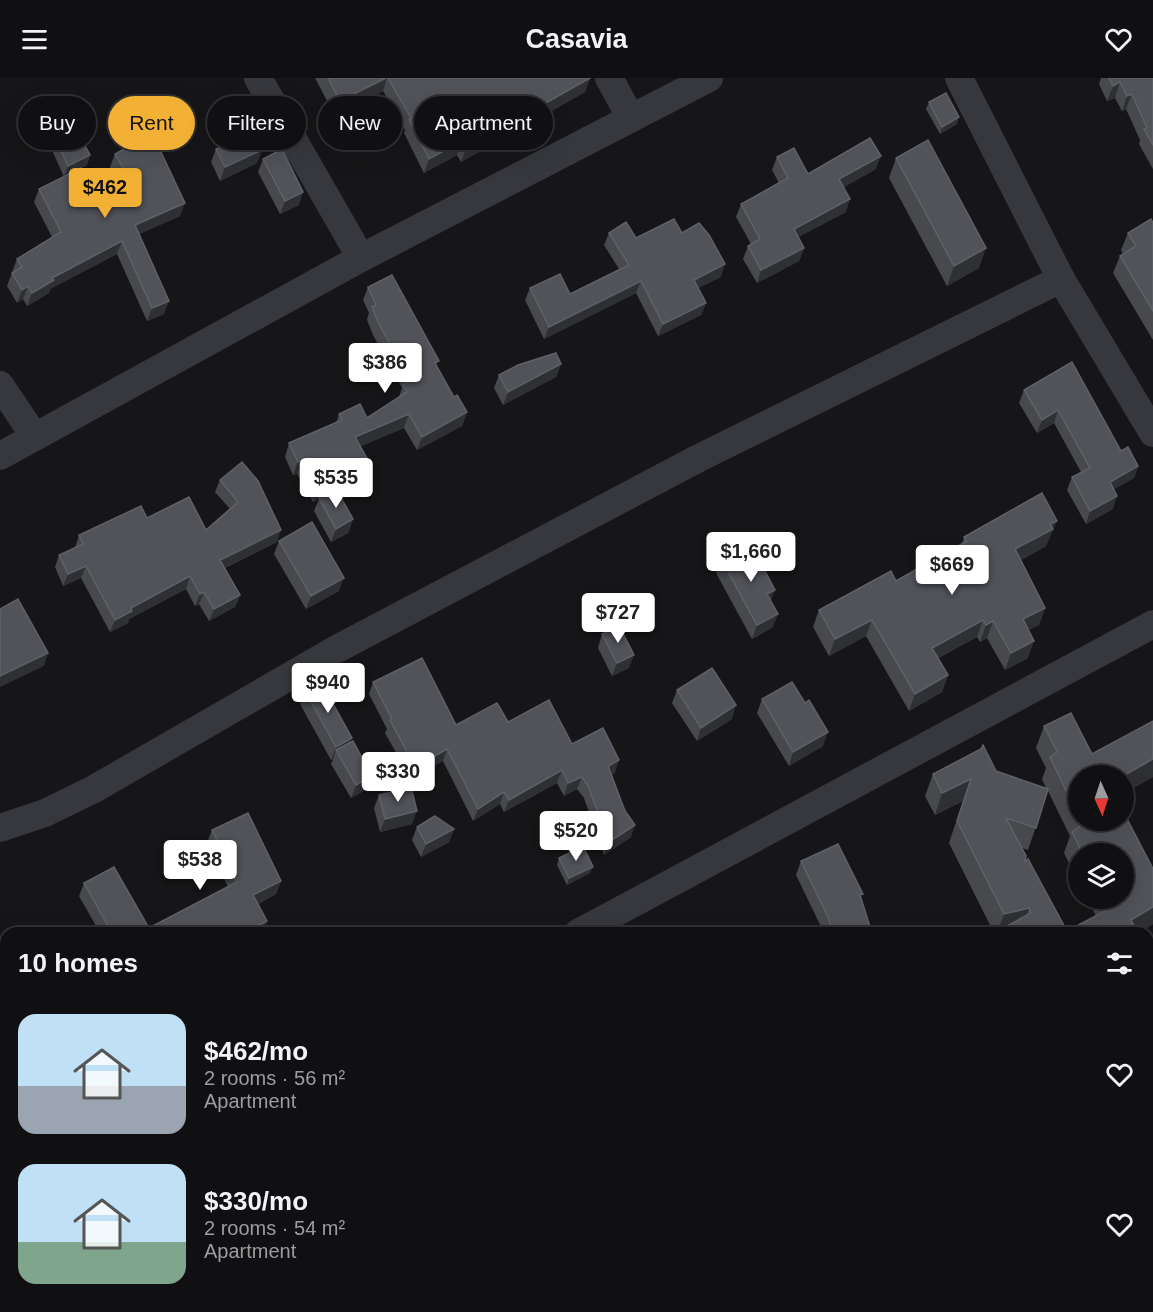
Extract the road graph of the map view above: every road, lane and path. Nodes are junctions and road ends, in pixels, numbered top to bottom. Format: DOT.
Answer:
graph roads {
  1 [pos="258,78"];
  2 [pos="609,78"];
  3 [pos="709,78"];
  4 [pos="959,78"];
  5 [pos="631,118"];
  6 [pos="361,258"];
  7 [pos="1061,279"];
  8 [pos="0,386"];
  9 [pos="1152,429"];
  10 [pos="35,437"];
  11 [pos="0,456"];
  12 [pos="1153,624"];
  13 [pos="0,828"];
  14 [pos="589,927"];
  1 -- 6 [label="street"];
  2 -- 5 [label="street"];
  3 -- 5 [label="street"];
  4 -- 7 [label="street"];
  5 -- 6 [label="street"];
  6 -- 10 [label="street"];
  7 -- 9 [label="street"];
  7 -- 13 [label="street"];
  8 -- 10 [label="street"];
  10 -- 11 [label="street"];
  12 -- 14 [label="street"];
}
